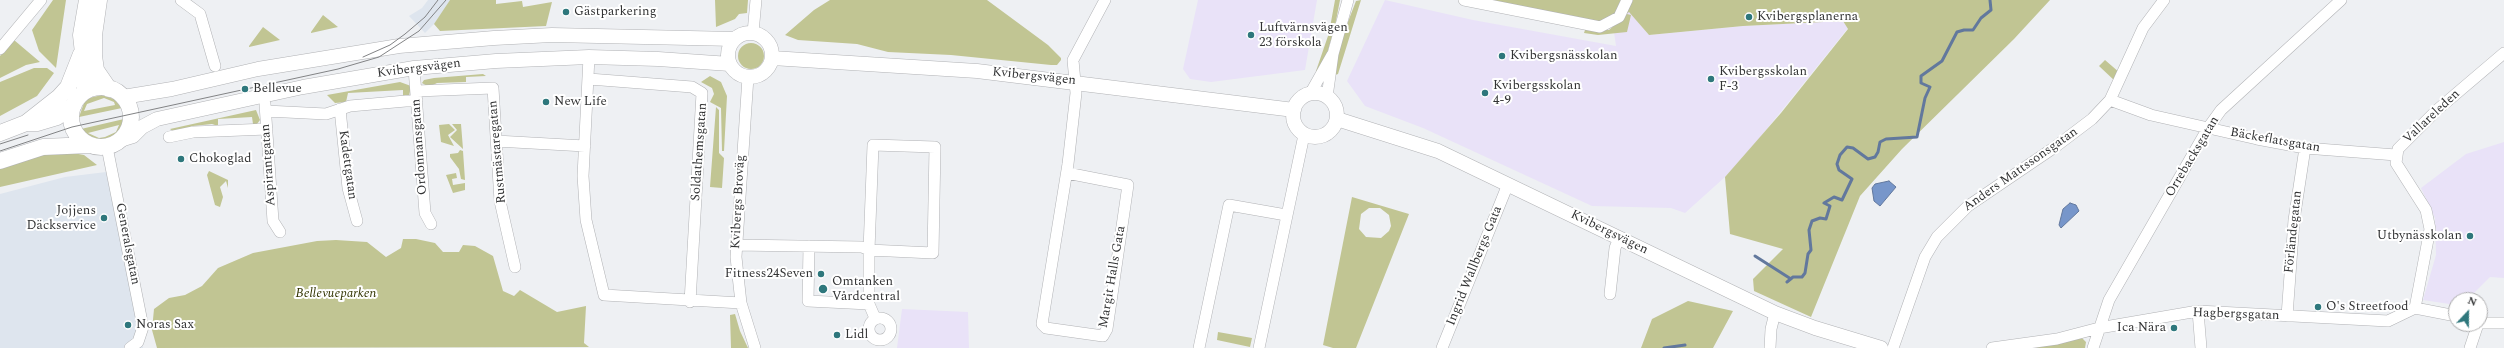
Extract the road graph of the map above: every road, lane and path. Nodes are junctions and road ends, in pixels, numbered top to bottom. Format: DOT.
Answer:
graph roads {
  1 [pos="41,0"];
  2 [pos="87,0"];
  3 [pos="99,0"];
  4 [pos="181,0"];
  5 [pos="756,0"];
  6 [pos="1105,0"];
  7 [pos="1348,0"];
  8 [pos="1464,0"];
  9 [pos="1627,0"];
  10 [pos="2164,0"];
  11 [pos="2341,0"];
  12 [pos="753,33"];
  13 [pos="735,39"];
  14 [pos="0,49"];
  15 [pos="82,52"];
  16 [pos="2504,53"];
  17 [pos="1333,54"];
  18 [pos="589,58"];
  19 [pos="772,58"];
  20 [pos="730,64"];
  21 [pos="216,66"];
  22 [pos="414,68"];
  23 [pos="748,78"];
  24 [pos="589,79"];
  25 [pos="1075,81"];
  26 [pos="109,89"];
  27 [pos="84,92"];
  28 [pos="1310,94"];
  29 [pos="417,95"];
  30 [pos="264,96"];
  31 [pos="123,97"];
  32 [pos="1327,97"];
  33 [pos="2110,100"];
  34 [pos="74,105"];
  35 [pos="340,109"];
  36 [pos="1294,110"];
  37 [pos="266,111"];
  38 [pos="1337,119"];
  39 [pos="26,123"];
  40 [pos="2208,128"];
  41 [pos="267,129"];
  42 [pos="0,133"];
  43 [pos="1304,135"];
  44 [pos="169,137"];
  45 [pos="496,141"];
  46 [pos="114,144"];
  47 [pos="90,145"];
  48 [pos="585,146"];
  49 [pos="2305,148"];
  50 [pos="2396,155"];
  51 [pos="0,161"];
  52 [pos="1067,174"];
  53 [pos="1508,184"];
  54 [pos="1286,215"];
  55 [pos="357,221"];
  56 [pos="431,224"];
  57 [pos="280,232"];
  58 [pos="1619,238"];
  59 [pos="736,245"];
  60 [pos="809,246"];
  61 [pos="869,250"];
  62 [pos="515,267"];
  63 [pos="1610,294"];
  64 [pos="690,302"];
  65 [pos="741,303"];
  66 [pos="868,304"];
  67 [pos="2415,308"];
  68 [pos="2198,311"];
  69 [pos="1776,313"];
  70 [pos="2448,314"];
  71 [pos="2287,316"];
  72 [pos="875,318"];
  73 [pos="2488,323"];
  74 [pos="2504,323"];
  75 [pos="2099,328"];
  76 [pos="2476,332"];
  77 [pos="134,345"];
  78 [pos="755,348"];
  79 [pos="1199,348"];
  80 [pos="1259,348"];
  81 [pos="1442,348"];
  82 [pos="1770,348"];
  83 [pos="1881,348"];
  84 [pos="1893,348"];
  85 [pos="1992,348"];
  86 [pos="2093,348"];
  87 [pos="2201,348"];
  88 [pos="2470,348"];
  1 -- 14 [label="street"];
  2 -- 15 [label="main road"];
  3 -- 26 [label="main road"];
  4 -- 21 [label="street"];
  5 -- 12 [label="street"];
  6 -- 25 [label="street, Margit Halls Gata"];
  7 -- 17 [label="street"];
  8 -- 9 [label="street"];
  10 -- 33 [label="street, Anders Mattssonsgatan"];
  11 -- 40 [label="street, Orrebacksgatan"];
  12 -- 13 [label="street, Kvibergsvägen"];
  12 -- 19 [label="street"];
  13 -- 20 [label="street"];
  13 -- 31 [label="street, Kvibergsvägen"];
  15 -- 27 [label="main road"];
  15 -- 39 [label="main road"];
  16 -- 50 [label="street, Vallareleden"];
  17 -- 28 [label="street"];
  17 -- 32 [label="street"];
  18 -- 20 [label="street, Kvibergsvägen"];
  18 -- 22 [label="street, Kvibergsvägen"];
  18 -- 24 [label="street"];
  19 -- 23 [label="street"];
  19 -- 25 [label="street, Kvibergsvägen"];
  20 -- 23 [label="street"];
  22 -- 29 [label="street, Ordonnansgatan"];
  22 -- 30 [label="street, Kvibergsvägen"];
  23 -- 59 [label="street, Kvibergs Broväg"];
  24 -- 48 [label="street"];
  24 -- 64 [label="street, Soldathemsgatan"];
  25 -- 36 [label="street, Kvibergsvägen"];
  25 -- 52 [label="street, Margit Halls Gata"];
  26 -- 27 [label="main road"];
  26 -- 31 [label="main road"];
  27 -- 34 [label="main road"];
  28 -- 32 [label="street"];
  28 -- 36 [label="street"];
  29 -- 35 [label="street, Rustmästaregatan"];
  29 -- 45 [label="street, Rustmästaregatan"];
  29 -- 56 [label="street, Ordonnansgatan"];
  30 -- 37 [label="street, Aspirantgatan"];
  30 -- 46 [label="street, Kvibergsvägen"];
  31 -- 46 [label="main road"];
  32 -- 38 [label="street"];
  33 -- 40 [label="street, Bäckeflatsgatan"];
  33 -- 84 [label="street, Anders Mattssonsgatan"];
  34 -- 39 [label="main road"];
  34 -- 47 [label="main road"];
  35 -- 37 [label="street, Rustmästaregatan"];
  35 -- 55 [label="street, Kadettgatan"];
  36 -- 43 [label="street"];
  37 -- 41 [label="street, Aspirantgatan"];
  38 -- 43 [label="street"];
  38 -- 53 [label="street, Kvibergsvägen"];
  39 -- 42 [label="main road"];
  40 -- 49 [label="street, Bäckeflatsgatan"];
  40 -- 75 [label="street, Orrebacksgatan"];
  41 -- 44 [label="street"];
  41 -- 57 [label="street, Aspirantgatan"];
  43 -- 54 [label="street"];
  45 -- 48 [label="street"];
  45 -- 62 [label="street, Rustmästaregatan"];
  46 -- 47 [label="main road"];
  46 -- 77 [label="street, Generalsgatan"];
  47 -- 51 [label="main road"];
  48 -- 64 [label="street"];
  49 -- 50 [label="street, Bäckeflatsgatan"];
  49 -- 71 [label="street, Förländegatan"];
  50 -- 67 [label="street, Vallareleden"];
  52 -- 52 [label="street, Margit Halls Gata"];
  53 -- 58 [label="street, Kvibergsvägen"];
  53 -- 81 [label="street, Ingrid Wallbergs Gata"];
  54 -- 79 [label="street"];
  54 -- 80 [label="street"];
  58 -- 63 [label="street"];
  58 -- 69 [label="street, Kvibergsvägen"];
  59 -- 60 [label="street"];
  59 -- 65 [label="street, Kvibergs Broväg"];
  60 -- 61 [label="street"];
  60 -- 66 [label="street"];
  61 -- 61 [label="street"];
  61 -- 66 [label="street"];
  64 -- 65 [label="street"];
  65 -- 78 [label="street, Kvibergs Broväg"];
  66 -- 72 [label="street"];
  67 -- 70 [label="street"];
  67 -- 71 [label="street, Hagbergsgatan"];
  68 -- 71 [label="street, Hagbergsgatan"];
  68 -- 75 [label="street, Hagbergsgatan"];
  68 -- 87 [label="street"];
  69 -- 82 [label="street"];
  69 -- 83 [label="street, Kvibergsvägen"];
  73 -- 74 [label="street"];
  75 -- 85 [label="street, Hagbergsgatan"];
  75 -- 86 [label="street, Orrebacksgatan"];
  76 -- 88 [label="street"];
}
